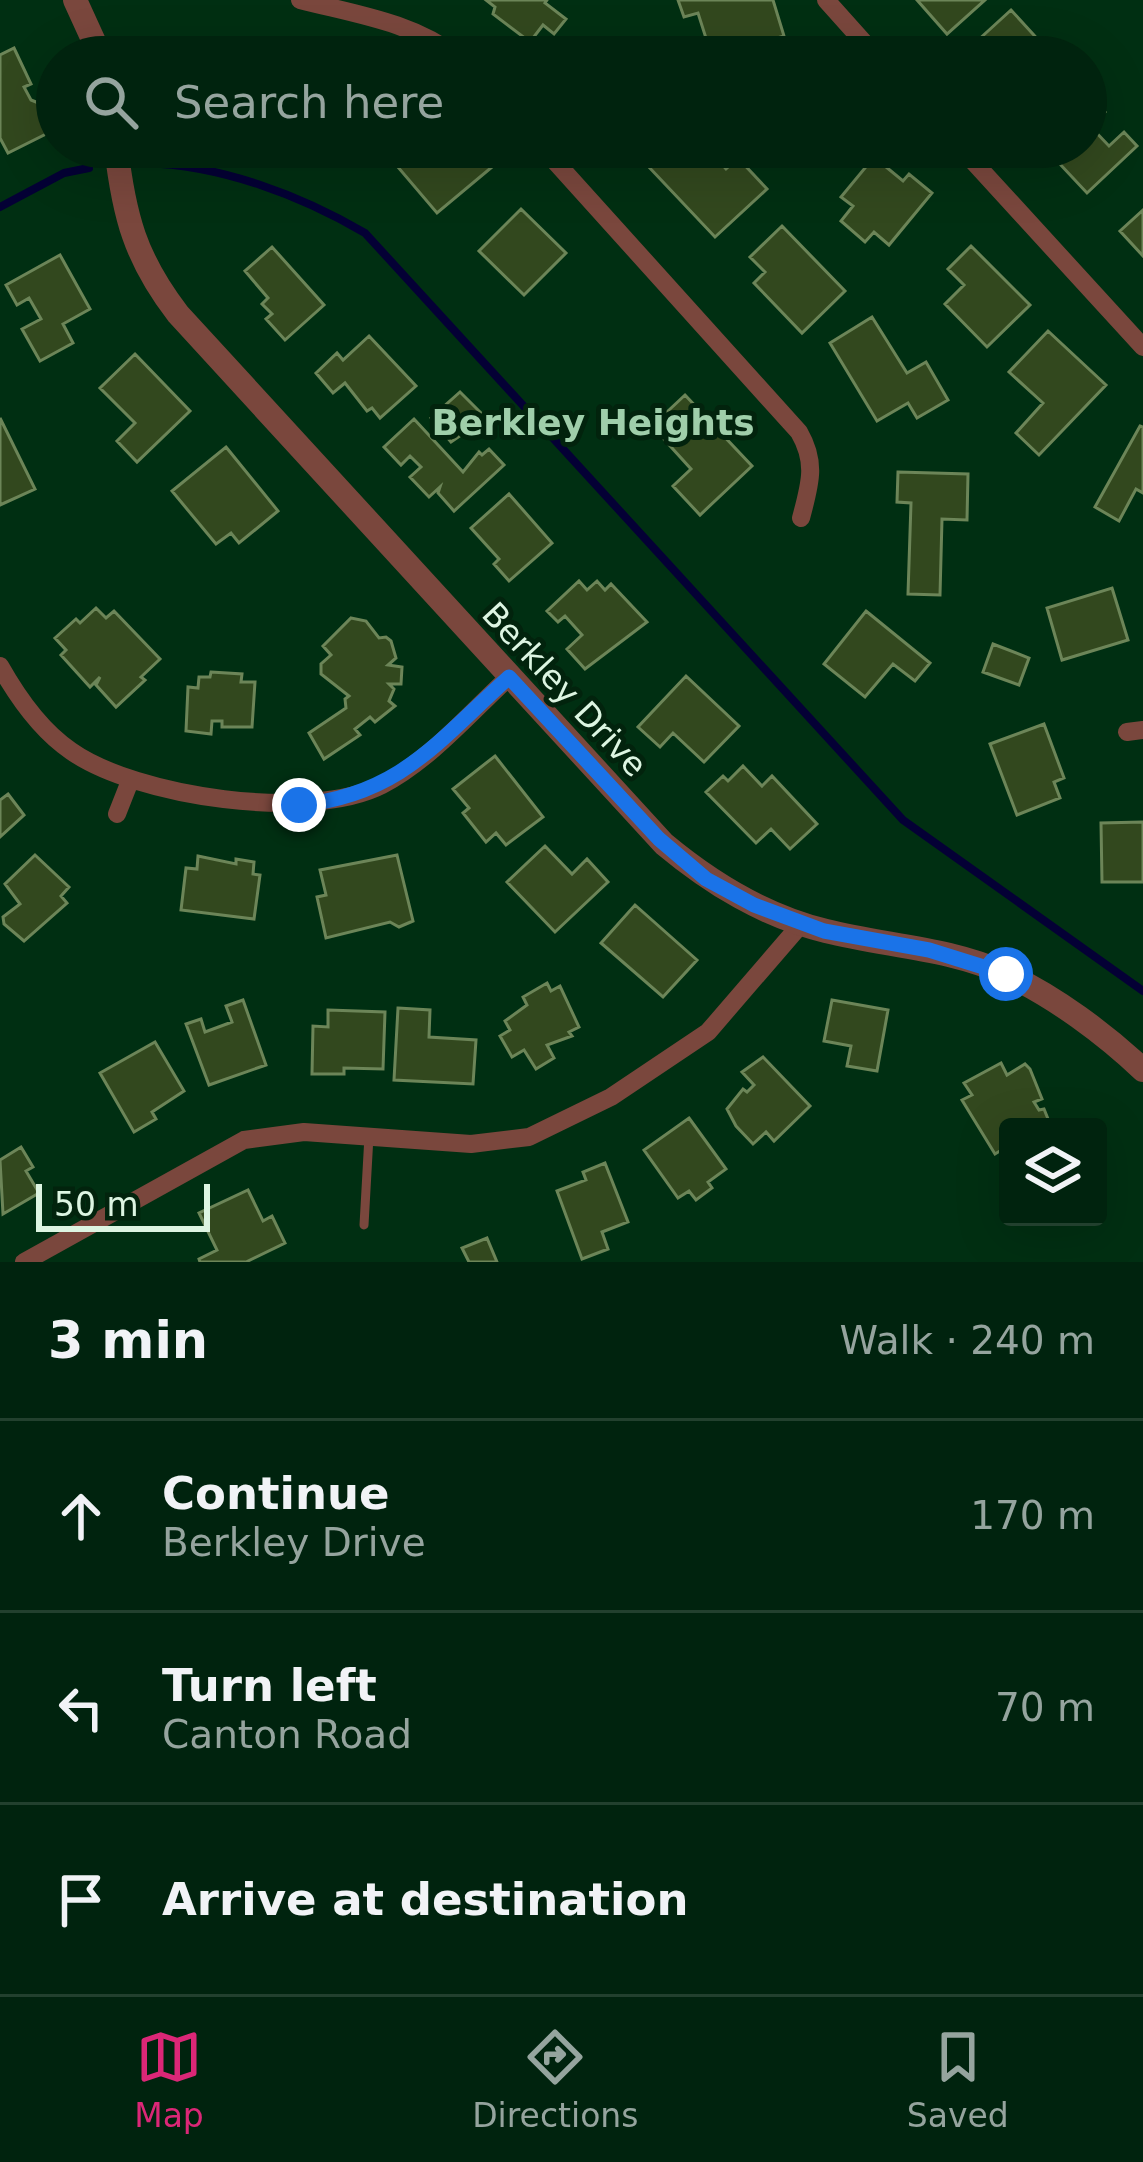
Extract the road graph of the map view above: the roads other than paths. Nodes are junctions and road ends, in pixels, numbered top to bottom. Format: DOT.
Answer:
graph roads {
  1 [pos="75,0"];
  2 [pos="300,0"];
  3 [pos="826,0"];
  4 [pos="91,36"];
  5 [pos="425,36"];
  6 [pos="858,36"];
  7 [pos="119,168"];
  8 [pos="561,168"];
  9 [pos="979,168"];
  10 [pos="1143,347"];
  11 [pos="801,518"];
  12 [pos="0,666"];
  13 [pos="509,677"];
  14 [pos="130,781"];
  15 [pos="117,814"];
  16 [pos="802,923"];
  17 [pos="1143,1070"];
  18 [pos="369,1136"];
  19 [pos="364,1225"];
  20 [pos="24,1262"];
  1 -- 4 [label="street"];
  2 -- 5 [label="street"];
  3 -- 6 [label="street"];
  7 -- 13 [label="street, Berkley Drive"];
  8 -- 11 [label="street"];
  9 -- 10 [label="street"];
  12 -- 14 [label="street"];
  13 -- 14 [label="street"];
  13 -- 16 [label="street, Berkley Drive"];
  14 -- 15 [label="street"];
  16 -- 17 [label="street, Berkley Drive"];
  16 -- 18 [label="street"];
  18 -- 19 [label="lane"];
  18 -- 20 [label="street"];
}
